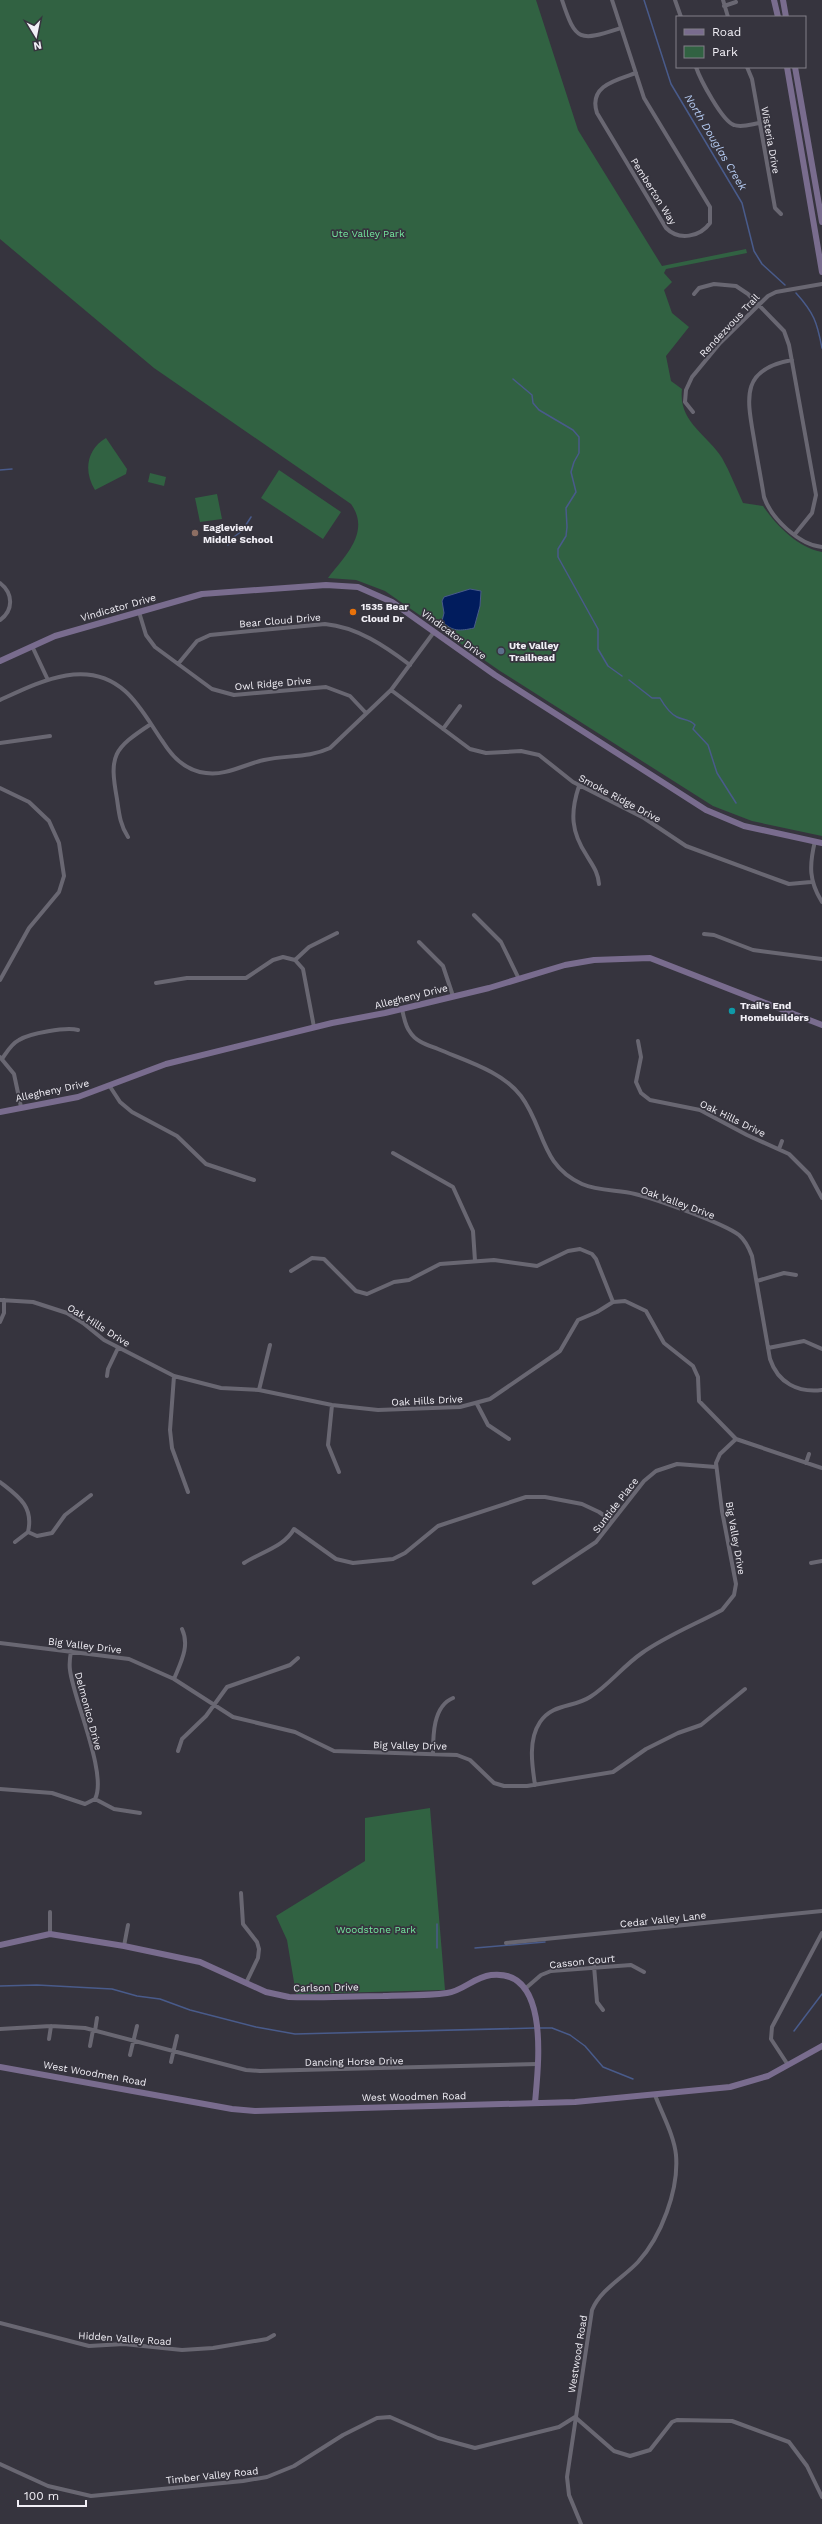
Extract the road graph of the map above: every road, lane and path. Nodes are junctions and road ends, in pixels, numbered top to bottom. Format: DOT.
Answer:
graph roads {
  1 [pos="562,0"];
  2 [pos="612,0"];
  3 [pos="675,0"];
  4 [pos="722,0"];
  5 [pos="774,0"];
  6 [pos="783,0"];
  7 [pos="736,2"];
  8 [pos="724,6"];
  9 [pos="681,16"];
  10 [pos="728,16"];
  11 [pos="778,16"];
  12 [pos="786,16"];
  13 [pos="621,28"];
  14 [pos="696,68"];
  15 [pos="747,68"];
  16 [pos="786,68"];
  17 [pos="795,68"];
  18 [pos="636,73"];
  19 [pos="759,123"];
  20 [pos="767,166"];
  21 [pos="761,167"];
  22 [pos="780,214"];
  23 [pos="822,222"];
  24 [pos="710,223"];
  25 [pos="715,225"];
  26 [pos="822,272"];
  27 [pos="822,284"];
  28 [pos="694,294"];
  29 [pos="759,304"];
  30 [pos="792,360"];
  31 [pos="693,412"];
  32 [pos="795,534"];
  33 [pos="822,547"];
  34 [pos="0,583"];
  35 [pos="139,612"];
  36 [pos="0,620"];
  37 [pos="434,632"];
  38 [pos="32,646"];
  39 [pos="0,661"];
  40 [pos="178,664"];
  41 [pos="410,665"];
  42 [pos="47,678"];
  43 [pos="391,690"];
  44 [pos="0,700"];
  45 [pos="460,706"];
  46 [pos="366,712"];
  47 [pos="151,724"];
  48 [pos="443,729"];
  49 [pos="50,736"];
  50 [pos="0,743"];
  51 [pos="579,786"];
  52 [pos="0,788"];
  53 [pos="128,837"];
  54 [pos="815,842"];
  55 [pos="822,843"];
  56 [pos="811,882"];
  57 [pos="599,884"];
  58 [pos="822,902"];
  59 [pos="474,915"];
  60 [pos="337,933"];
  61 [pos="704,934"];
  62 [pos="419,942"];
  63 [pos="822,959"];
  64 [pos="295,960"];
  65 [pos="519,979"];
  66 [pos="0,980"];
  67 [pos="156,983"];
  68 [pos="453,996"];
  69 [pos="402,1009"];
  70 [pos="822,1025"];
  71 [pos="314,1027"];
  72 [pos="78,1030"];
  73 [pos="638,1041"];
  74 [pos="1,1058"];
  75 [pos="109,1085"];
  76 [pos="21,1107"];
  77 [pos="0,1112"];
  78 [pos="782,1141"];
  79 [pos="779,1149"];
  80 [pos="393,1153"];
  81 [pos="254,1180"];
  82 [pos="822,1198"];
  83 [pos="476,1261"];
  84 [pos="291,1272"];
  85 [pos="796,1275"];
  86 [pos="757,1281"];
  87 [pos="2,1300"];
  88 [pos="613,1302"];
  89 [pos="0,1322"];
  90 [pos="270,1345"];
  91 [pos="118,1348"];
  92 [pos="768,1348"];
  93 [pos="822,1349"];
  94 [pos="107,1376"];
  95 [pos="174,1376"];
  96 [pos="259,1390"];
  97 [pos="822,1390"];
  98 [pos="477,1404"];
  99 [pos="332,1405"];
  100 [pos="509,1439"];
  101 [pos="736,1439"];
  102 [pos="809,1454"];
  103 [pos="806,1463"];
  104 [pos="716,1467"];
  105 [pos="822,1468"];
  106 [pos="339,1472"];
  107 [pos="0,1482"];
  108 [pos="188,1492"];
  109 [pos="91,1495"];
  110 [pos="612,1522"];
  111 [pos="28,1532"];
  112 [pos="15,1542"];
  113 [pos="822,1561"];
  114 [pos="244,1563"];
  115 [pos="811,1563"];
  116 [pos="534,1583"];
  117 [pos="182,1629"];
  118 [pos="0,1643"];
  119 [pos="71,1651"];
  120 [pos="298,1658"];
  121 [pos="174,1679"];
  122 [pos="745,1689"];
  123 [pos="453,1698"];
  124 [pos="213,1706"];
  125 [pos="178,1751"];
  126 [pos="433,1753"];
  127 [pos="535,1785"];
  128 [pos="0,1789"];
  129 [pos="95,1799"];
  130 [pos="140,1813"];
  131 [pos="241,1893"];
  132 [pos="822,1911"];
  133 [pos="50,1912"];
  134 [pos="128,1925"];
  135 [pos="822,1933"];
  136 [pos="50,1934"];
  137 [pos="506,1943"];
  138 [pos="0,1945"];
  139 [pos="124,1946"];
  140 [pos="594,1966"];
  141 [pos="644,1972"];
  142 [pos="246,1983"];
  143 [pos="526,1988"];
  144 [pos="603,2010"];
  145 [pos="97,2018"];
  146 [pos="50,2026"];
  147 [pos="137,2026"];
  148 [pos="0,2029"];
  149 [pos="94,2030"];
  150 [pos="177,2036"];
  151 [pos="49,2039"];
  152 [pos="133,2041"];
  153 [pos="90,2046"];
  154 [pos="822,2046"];
  155 [pos="173,2051"];
  156 [pos="130,2055"];
  157 [pos="171,2062"];
  158 [pos="788,2064"];
  159 [pos="539,2066"];
  160 [pos="0,2067"];
  161 [pos="655,2095"];
  162 [pos="535,2103"];
  163 [pos="0,2323"];
  164 [pos="274,2335"];
  165 [pos="575,2418"];
  166 [pos="0,2464"];
  167 [pos="822,2497"];
  168 [pos="581,2524"];
  1 -- 13 [label="street"];
  2 -- 13 [label="street"];
  3 -- 9 [label="street"];
  4 -- 8 [label="street"];
  5 -- 11 [label="main road"];
  6 -- 12 [label="main road"];
  7 -- 8 [label="street"];
  8 -- 10 [label="street"];
  13 -- 18 [label="street"];
  14 -- 19 [label="street"];
  15 -- 19 [label="street, Wisteria Drive"];
  16 -- 26 [label="main road"];
  17 -- 23 [label="main road"];
  18 -- 24 [label="street"];
  18 -- 24 [label="street, Pemberton Way"];
  19 -- 20 [label="street, Wisteria Drive"];
  20 -- 21 [label="street"];
  20 -- 22 [label="street, Wisteria Drive"];
  24 -- 25 [label="street"];
  27 -- 29 [label="street, Rendezvous Trail"];
  28 -- 29 [label="street"];
  29 -- 30 [label="street"];
  29 -- 31 [label="street, Rendezvous Trail"];
  30 -- 32 [label="street"];
  30 -- 32 [label="street"];
  32 -- 33 [label="street"];
  34 -- 36 [label="street"];
  35 -- 37 [label="main road, Vindicator Drive"];
  35 -- 38 [label="main road, Vindicator Drive"];
  35 -- 40 [label="street, Owl Ridge Drive"];
  37 -- 41 [label="street"];
  37 -- 54 [label="main road, Vindicator Drive"];
  38 -- 39 [label="main road, Vindicator Drive"];
  38 -- 42 [label="street"];
  40 -- 41 [label="street, Bear Cloud Drive"];
  40 -- 46 [label="street, Owl Ridge Drive"];
  41 -- 43 [label="street"];
  42 -- 44 [label="street"];
  42 -- 47 [label="street"];
  43 -- 46 [label="street"];
  43 -- 48 [label="street, Smoke Ridge Drive"];
  45 -- 48 [label="street"];
  46 -- 47 [label="street"];
  47 -- 53 [label="street"];
  48 -- 51 [label="street, Smoke Ridge Drive"];
  49 -- 50 [label="street"];
  51 -- 56 [label="street, Smoke Ridge Drive"];
  51 -- 57 [label="street"];
  52 -- 66 [label="street"];
  54 -- 55 [label="main road, Vindicator Drive"];
  54 -- 56 [label="street"];
  56 -- 58 [label="street"];
  59 -- 65 [label="street"];
  60 -- 64 [label="street"];
  61 -- 63 [label="street"];
  62 -- 68 [label="street"];
  64 -- 67 [label="street"];
  64 -- 71 [label="street"];
  65 -- 68 [label="main road, Allegheny Drive"];
  65 -- 70 [label="main road, Allegheny Drive"];
  68 -- 69 [label="main road, Allegheny Drive"];
  69 -- 71 [label="main road, Allegheny Drive"];
  69 -- 86 [label="street, Oak Valley Drive"];
  71 -- 75 [label="main road, Allegheny Drive"];
  72 -- 74 [label="street"];
  73 -- 79 [label="street, Oak Hills Drive"];
  74 -- 76 [label="street"];
  75 -- 76 [label="main road, Allegheny Drive"];
  75 -- 81 [label="street"];
  76 -- 77 [label="main road, Allegheny Drive"];
  78 -- 79 [label="street"];
  79 -- 82 [label="street, Oak Hills Drive"];
  80 -- 83 [label="street"];
  83 -- 84 [label="street"];
  83 -- 88 [label="street"];
  85 -- 86 [label="street"];
  86 -- 92 [label="street, Oak Valley Drive"];
  87 -- 89 [label="street"];
  87 -- 91 [label="street, Oak Hills Drive"];
  88 -- 98 [label="street, Oak Hills Drive"];
  88 -- 101 [label="street"];
  90 -- 96 [label="street"];
  91 -- 94 [label="street"];
  91 -- 95 [label="street, Oak Hills Drive"];
  92 -- 93 [label="street"];
  92 -- 97 [label="street, Oak Valley Drive"];
  95 -- 96 [label="street, Oak Hills Drive"];
  95 -- 108 [label="street"];
  96 -- 99 [label="street, Oak Hills Drive"];
  98 -- 99 [label="street, Oak Hills Drive"];
  98 -- 100 [label="street"];
  99 -- 106 [label="street"];
  101 -- 103 [label="street"];
  101 -- 104 [label="street"];
  102 -- 103 [label="street"];
  103 -- 105 [label="street"];
  104 -- 110 [label="street, Suntide Place"];
  104 -- 127 [label="street, Big Valley Drive"];
  107 -- 111 [label="street"];
  109 -- 111 [label="street"];
  110 -- 114 [label="street"];
  110 -- 116 [label="street, Suntide Place"];
  111 -- 112 [label="street"];
  113 -- 115 [label="street"];
  117 -- 121 [label="street"];
  118 -- 119 [label="street, Big Valley Drive"];
  119 -- 121 [label="street, Big Valley Drive"];
  119 -- 129 [label="street, Delmonico Drive"];
  120 -- 124 [label="street"];
  121 -- 124 [label="street, Big Valley Drive"];
  122 -- 127 [label="street"];
  123 -- 126 [label="street"];
  124 -- 125 [label="street"];
  124 -- 126 [label="street, Big Valley Drive"];
  126 -- 127 [label="street, Big Valley Drive"];
  128 -- 129 [label="street"];
  129 -- 130 [label="street"];
  131 -- 142 [label="street"];
  132 -- 137 [label="street, Cedar Valley Lane"];
  133 -- 136 [label="street"];
  134 -- 139 [label="street"];
  135 -- 158 [label="street"];
  136 -- 138 [label="main road, Carlson Drive"];
  136 -- 139 [label="main road, Carlson Drive"];
  139 -- 142 [label="main road, Carlson Drive"];
  140 -- 141 [label="street, Casson Court"];
  140 -- 143 [label="street, Casson Court"];
  140 -- 144 [label="street"];
  142 -- 143 [label="main road, Carlson Drive"];
  143 -- 159 [label="main road"];
  145 -- 149 [label="street"];
  146 -- 148 [label="street, Dancing Horse Drive"];
  146 -- 149 [label="street, Dancing Horse Drive"];
  146 -- 151 [label="street"];
  147 -- 152 [label="street"];
  149 -- 152 [label="street, Dancing Horse Drive"];
  149 -- 153 [label="street"];
  150 -- 155 [label="street"];
  152 -- 155 [label="street, Dancing Horse Drive"];
  152 -- 156 [label="street"];
  154 -- 158 [label="main road, West Woodmen Road"];
  155 -- 157 [label="street"];
  155 -- 159 [label="street, Dancing Horse Drive"];
  158 -- 161 [label="main road, West Woodmen Road"];
  159 -- 162 [label="main road"];
  160 -- 162 [label="main road, West Woodmen Road"];
  161 -- 162 [label="main road, West Woodmen Road"];
  161 -- 165 [label="street, Westwood Road"];
  163 -- 164 [label="street, Hidden Valley Road"];
  165 -- 166 [label="street, Timber Valley Road"];
  165 -- 167 [label="street"];
  165 -- 168 [label="street, Westwood Road"];
}
